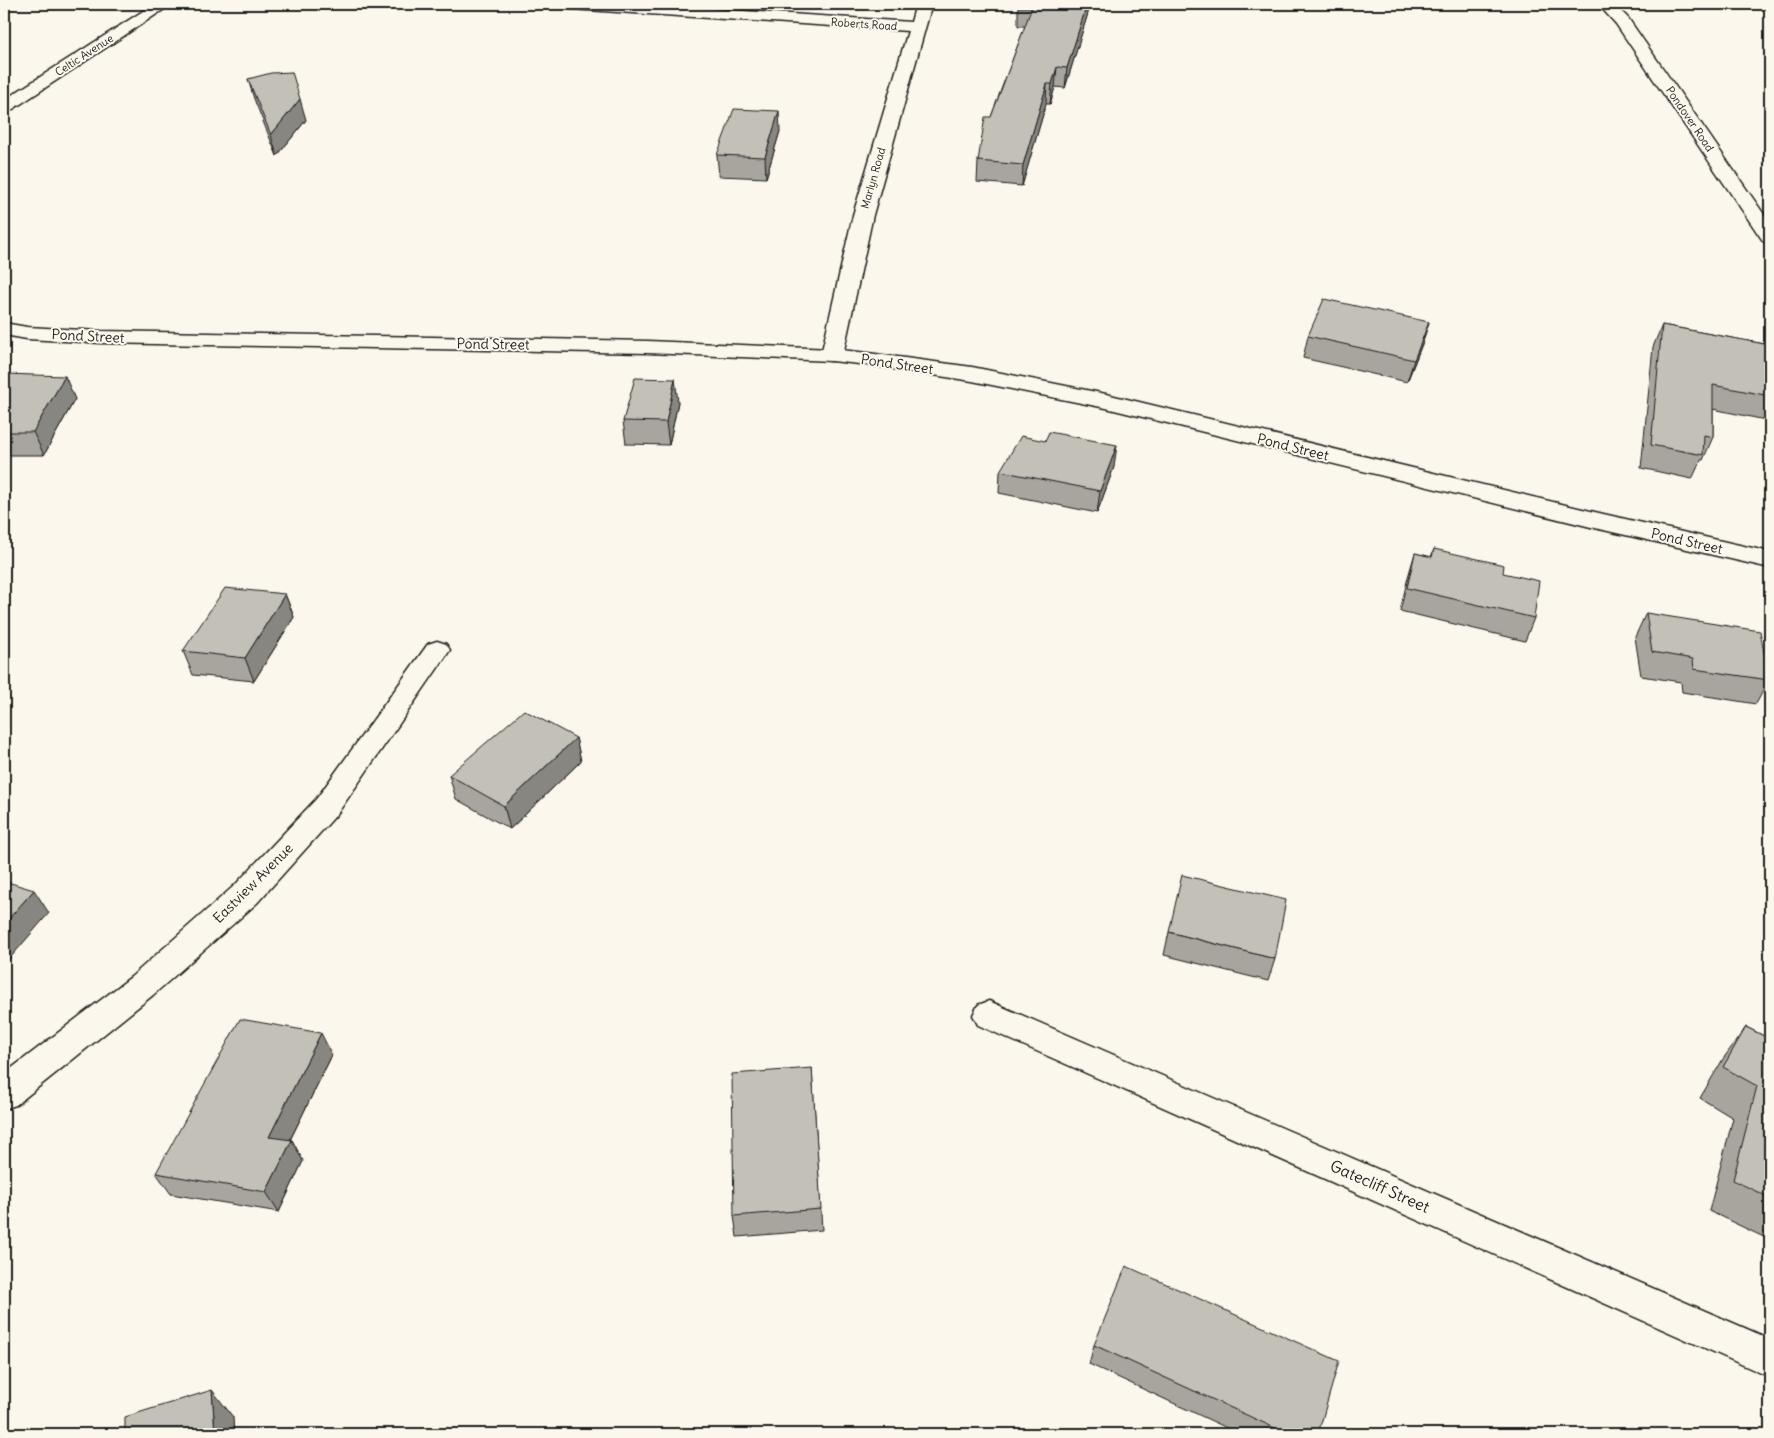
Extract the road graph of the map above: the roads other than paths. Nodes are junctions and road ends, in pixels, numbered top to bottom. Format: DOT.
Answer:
graph roads {
  1 [pos="164,4"];
  2 [pos="572,4"];
  3 [pos="924,4"];
  4 [pos="1606,4"];
  5 [pos="917,27"];
  6 [pos="4,107"];
  7 [pos="1770,236"];
  8 [pos="4,329"];
  9 [pos="832,355"];
  10 [pos="1770,560"];
  11 [pos="437,650"];
  12 [pos="989,1015"];
  13 [pos="4,1094"];
  14 [pos="1770,1358"];
  1 -- 6 [label="street, Celtic Avenue"];
  2 -- 5 [label="street, Roberts Road"];
  3 -- 5 [label="street, Marlyn Road"];
  4 -- 7 [label="street, Pondover Road"];
  5 -- 9 [label="street, Marlyn Road"];
  8 -- 9 [label="street, Pond Street"];
  9 -- 10 [label="street, Pond Street"];
  11 -- 13 [label="street, Eastview Avenue"];
  12 -- 14 [label="street, Gatecliff Street"];
}
